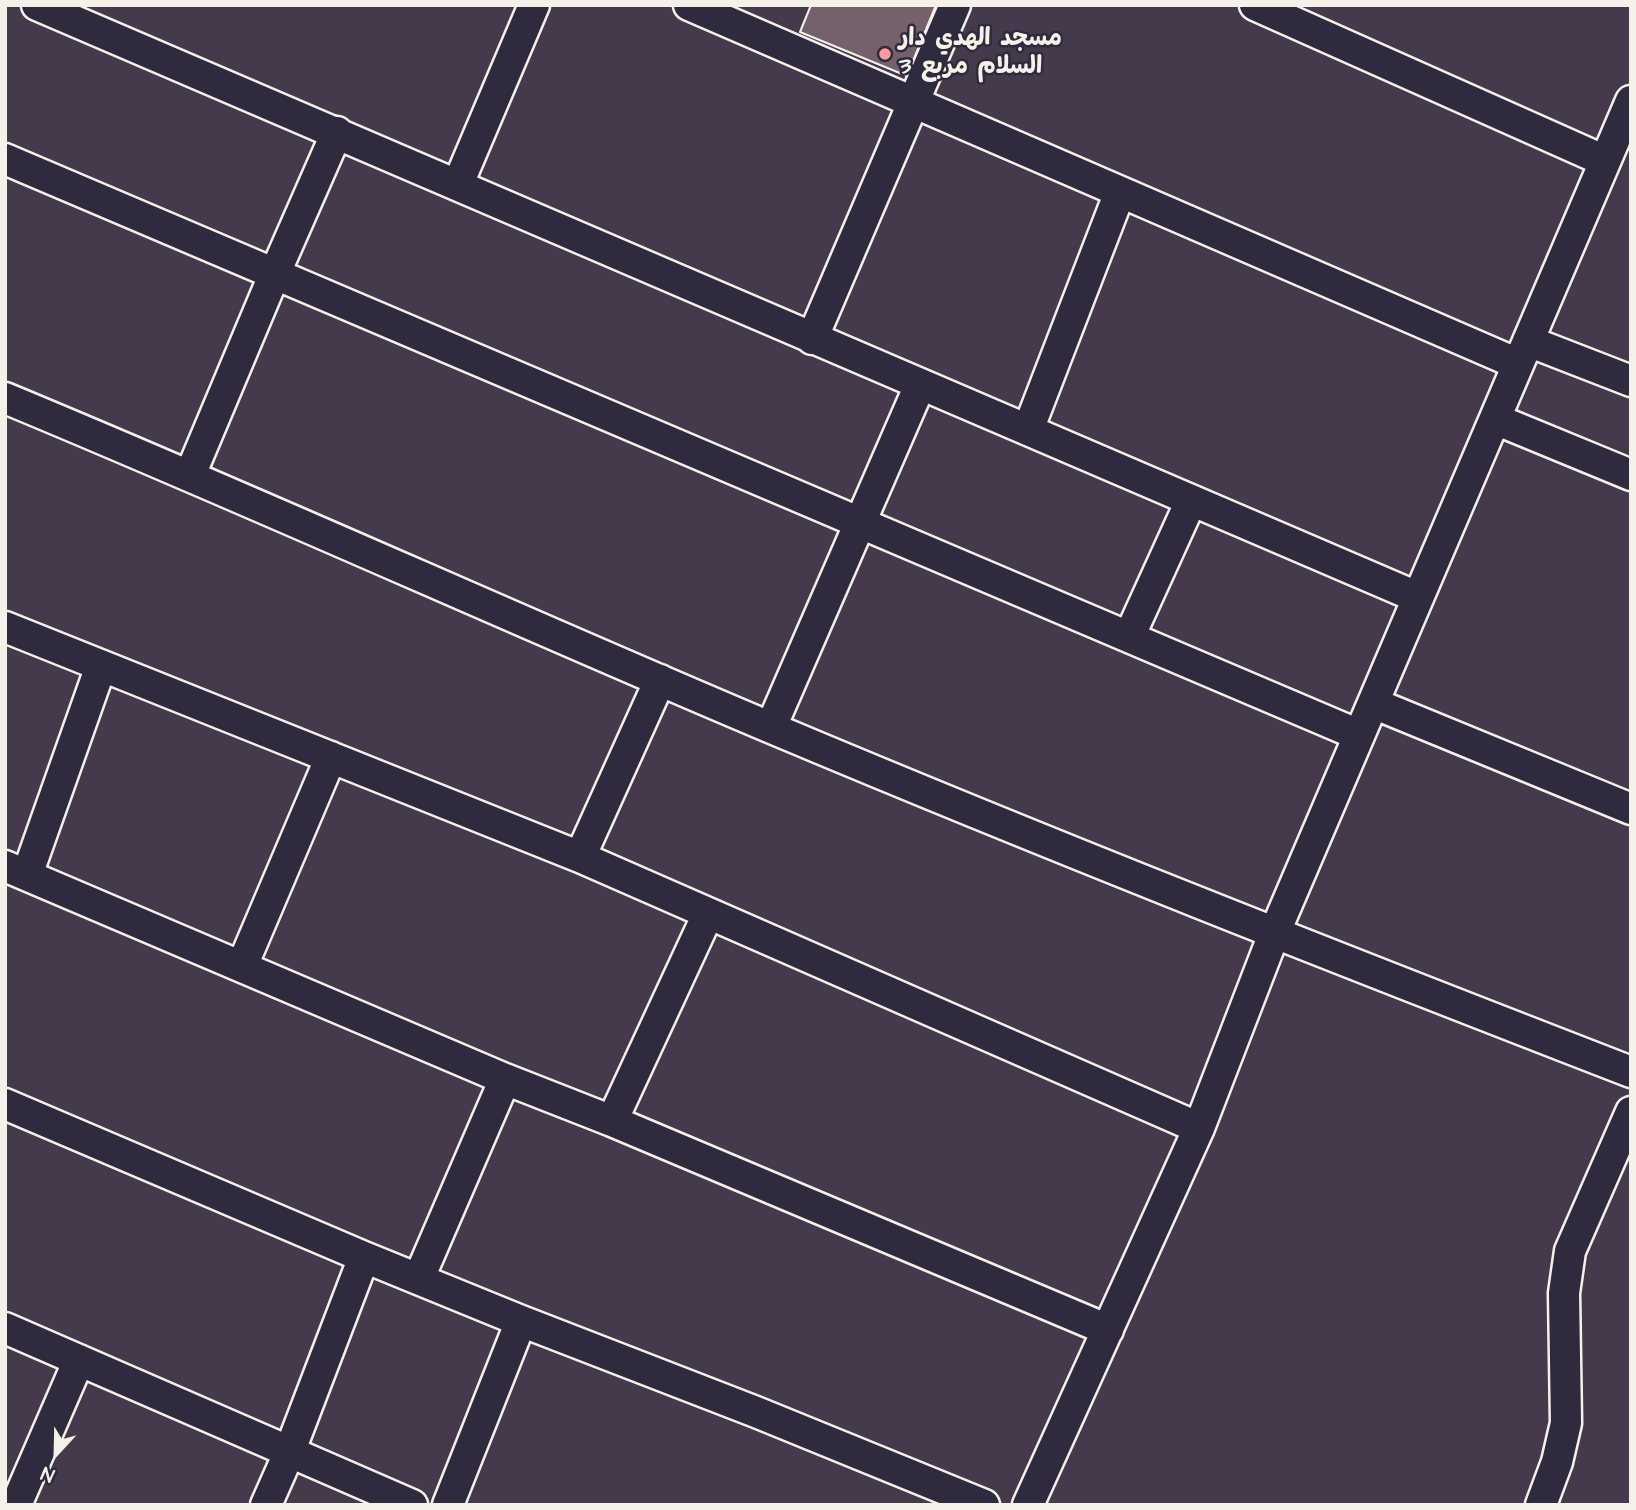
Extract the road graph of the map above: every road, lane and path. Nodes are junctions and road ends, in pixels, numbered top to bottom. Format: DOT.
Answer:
graph roads {
  1 [pos="37,5"];
  2 [pos="534,5"];
  3 [pos="689,5"];
  4 [pos="954,5"];
  5 [pos="1255,5"];
  6 [pos="1631,101"];
  7 [pos="914,102"];
  8 [pos="337,132"];
  9 [pos="5,159"];
  10 [pos="1605,162"];
  11 [pos="458,184"];
  12 [pos="1120,192"];
  13 [pos="275,273"];
  14 [pos="813,339"];
  15 [pos="1523,352"];
  16 [pos="1631,381"];
  17 [pos="920,385"];
  18 [pos="5,398"];
  19 [pos="1495,419"];
  20 [pos="1027,430"];
  21 [pos="190,475"];
  22 [pos="1631,475"];
  23 [pos="1191,501"];
  24 [pos="861,523"];
  25 [pos="1417,597"];
  26 [pos="5,626"];
  27 [pos="1129,637"];
  28 [pos="101,666"];
  29 [pos="660,680"];
  30 [pos="1373,703"];
  31 [pos="771,727"];
  32 [pos="1359,735"];
  33 [pos="331,757"];
  34 [pos="1631,809"];
  35 [pos="580,857"];
  36 [pos="16,871"];
  37 [pos="708,914"];
  38 [pos="1274,933"];
  39 [pos="242,966"];
  40 [pos="1631,1072"];
  41 [pos="505,1079"];
  42 [pos="5,1104"];
  43 [pos="1631,1112"];
  44 [pos="612,1121"];
  45 [pos="1199,1128"];
  46 [pos="365,1258"];
  47 [pos="419,1278"];
  48 [pos="521,1321"];
  49 [pos="5,1328"];
  50 [pos="1108,1330"];
  51 [pos="79,1360"];
  52 [pos="289,1453"];
  53 [pos="16,1505"];
  54 [pos="266,1505"];
  55 [pos="412,1505"];
  56 [pos="448,1505"];
  57 [pos="984,1505"];
  58 [pos="1028,1505"];
  59 [pos="1541,1505"];
  1 -- 8 [label="street"];
  2 -- 11 [label="street"];
  3 -- 7 [label="street"];
  4 -- 7 [label="street"];
  5 -- 10 [label="street"];
  6 -- 10 [label="street"];
  7 -- 12 [label="street"];
  7 -- 14 [label="street"];
  8 -- 11 [label="street"];
  8 -- 13 [label="street"];
  9 -- 13 [label="street"];
  10 -- 15 [label="street"];
  11 -- 14 [label="street"];
  12 -- 15 [label="street"];
  12 -- 20 [label="street"];
  13 -- 21 [label="street"];
  13 -- 24 [label="street"];
  14 -- 17 [label="street"];
  15 -- 16 [label="street"];
  15 -- 19 [label="street"];
  17 -- 20 [label="street"];
  17 -- 24 [label="street"];
  18 -- 21 [label="street"];
  19 -- 22 [label="street"];
  19 -- 25 [label="street"];
  20 -- 23 [label="street"];
  21 -- 29 [label="street"];
  23 -- 25 [label="street"];
  23 -- 27 [label="street"];
  24 -- 27 [label="street"];
  24 -- 31 [label="street"];
  25 -- 30 [label="street"];
  26 -- 28 [label="street"];
  27 -- 32 [label="street"];
  28 -- 33 [label="street"];
  28 -- 36 [label="street"];
  29 -- 31 [label="street"];
  29 -- 35 [label="street"];
  30 -- 32 [label="street"];
  30 -- 34 [label="street"];
  31 -- 38 [label="street"];
  32 -- 38 [label="street"];
  33 -- 35 [label="street"];
  33 -- 39 [label="street"];
  35 -- 37 [label="street"];
  36 -- 39 [label="street"];
  37 -- 44 [label="street"];
  37 -- 45 [label="street"];
  38 -- 40 [label="street"];
  38 -- 45 [label="street"];
  39 -- 41 [label="street"];
  41 -- 44 [label="street"];
  41 -- 47 [label="street"];
  42 -- 46 [label="street"];
  43 -- 59 [label="street"];
  44 -- 50 [label="street"];
  45 -- 50 [label="street"];
  46 -- 47 [label="street"];
  46 -- 52 [label="street"];
  47 -- 48 [label="street"];
  48 -- 56 [label="street"];
  48 -- 57 [label="street"];
  49 -- 51 [label="street"];
  50 -- 58 [label="street"];
  51 -- 52 [label="street"];
  51 -- 53 [label="street"];
  52 -- 54 [label="street"];
  52 -- 55 [label="street"];
}
